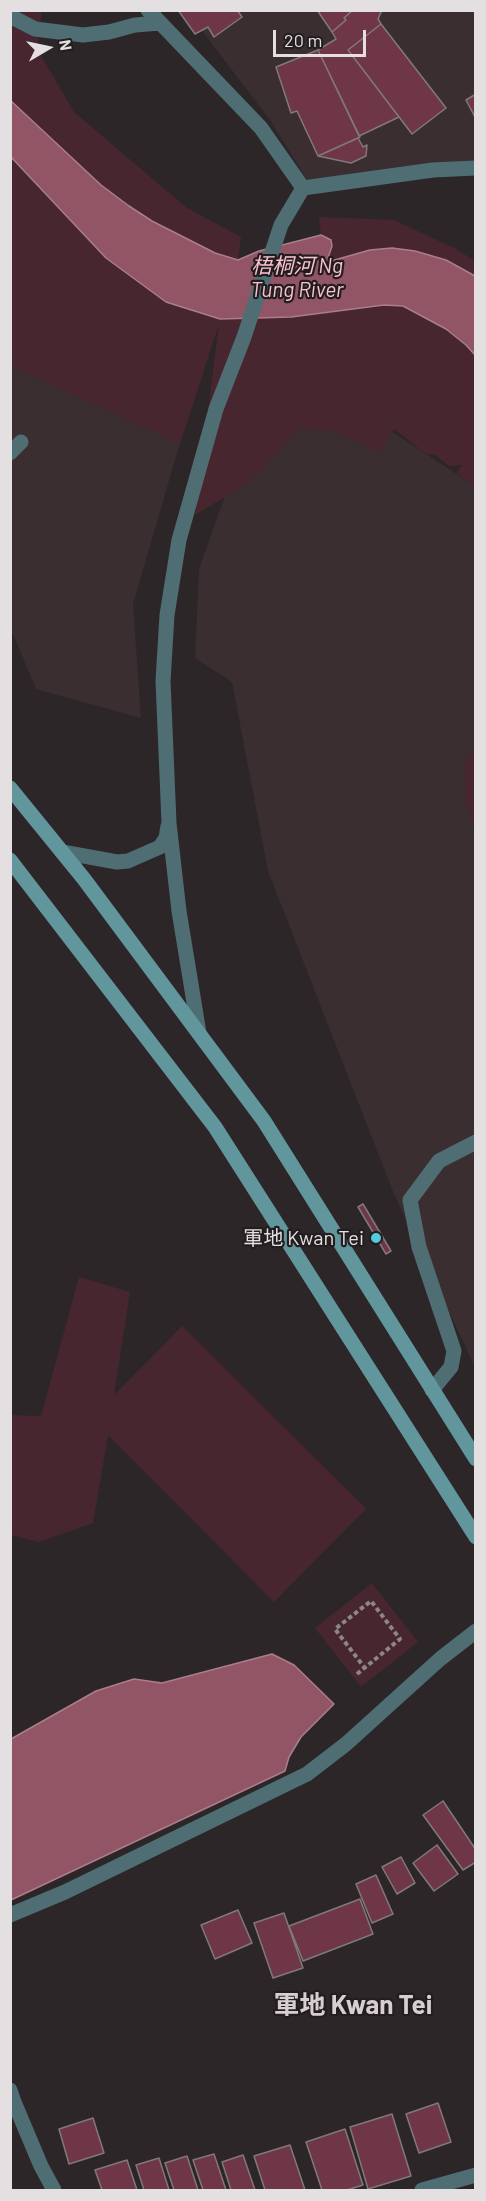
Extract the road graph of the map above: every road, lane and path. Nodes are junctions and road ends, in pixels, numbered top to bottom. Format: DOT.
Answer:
graph roads {
  1 [pos="148,10"];
  2 [pos="10,16"];
  3 [pos="159,23"];
  4 [pos="476,168"];
  5 [pos="303,188"];
  6 [pos="10,788"];
  7 [pos="169,823"];
  8 [pos="62,852"];
  9 [pos="10,860"];
  10 [pos="199,1033"];
  11 [pos="476,1142"];
  12 [pos="432,1390"];
  13 [pos="476,1459"];
  14 [pos="476,1537"];
  15 [pos="476,1631"];
  16 [pos="364,1667"];
  17 [pos="357,1674"];
  18 [pos="10,1915"];
  19 [pos="10,2090"];
  20 [pos="476,2175"];
  21 [pos="54,2190"];
  22 [pos="422,2190"];
  1 -- 3 [label="street"];
  2 -- 3 [label="street"];
  3 -- 5 [label="street"];
  4 -- 5 [label="street"];
  5 -- 7 [label="street"];
  6 -- 8 [label="main road"];
  7 -- 8 [label="street"];
  7 -- 10 [label="street"];
  8 -- 10 [label="main road"];
  9 -- 14 [label="main road"];
  10 -- 12 [label="main road"];
  11 -- 12 [label="street"];
  12 -- 13 [label="main road"];
  15 -- 18 [label="street"];
  16 -- 16 [label="path"];
  16 -- 17 [label="path"];
  19 -- 21 [label="street"];
  20 -- 22 [label="street"];
}
